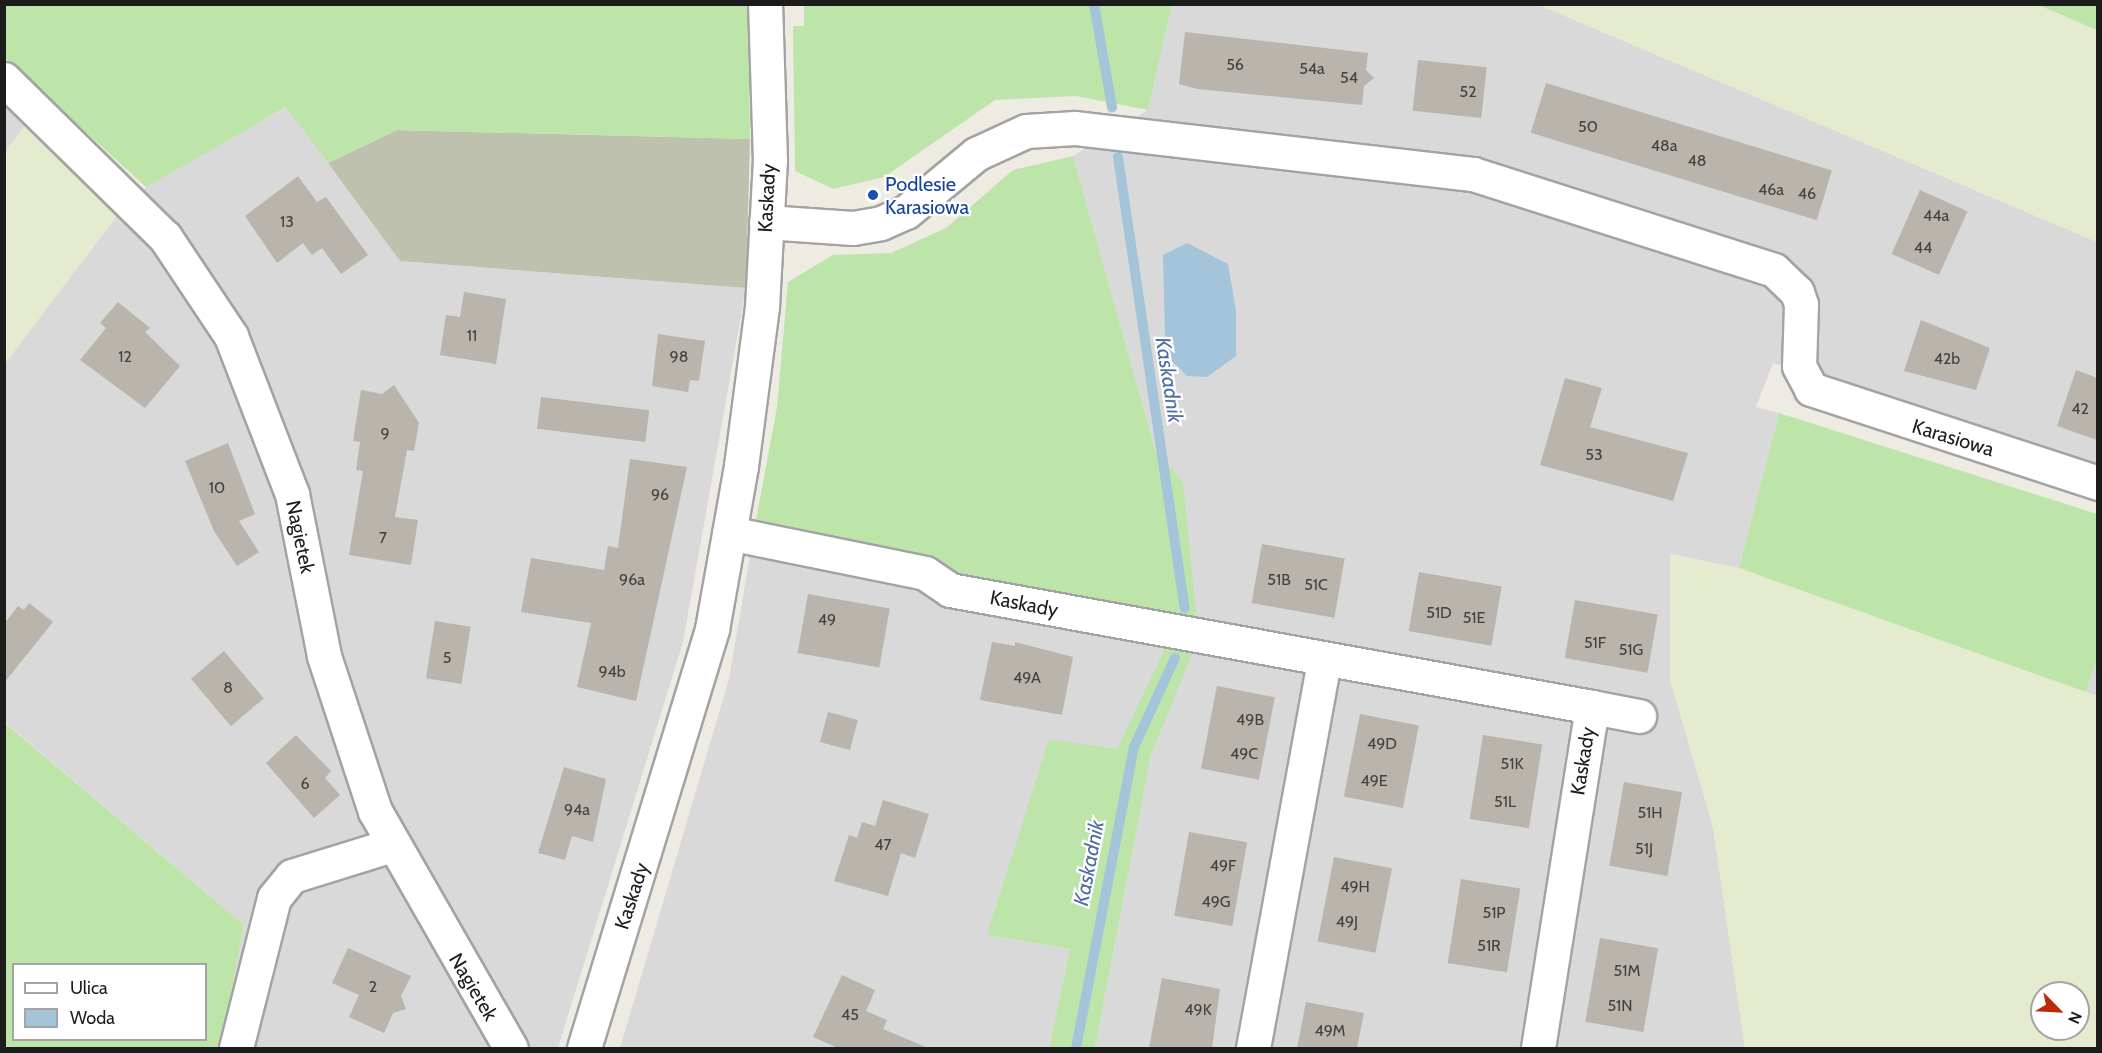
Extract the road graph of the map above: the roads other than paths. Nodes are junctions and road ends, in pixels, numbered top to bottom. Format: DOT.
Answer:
graph roads {
  1 [pos="765,4"];
  2 [pos="4,79"];
  3 [pos="766,222"];
  4 [pos="2097,483"];
  5 [pos="729,533"];
  6 [pos="1324,661"];
  7 [pos="1592,707"];
  8 [pos="1639,716"];
  9 [pos="392,845"];
  10 [pos="236,1048"];
  11 [pos="511,1048"];
  12 [pos="584,1048"];
  13 [pos="1253,1048"];
  14 [pos="1538,1048"];
  1 -- 3 [label="street, Kaskady"];
  2 -- 9 [label="street, Nagietek"];
  3 -- 4 [label="street, Karasiowa"];
  3 -- 5 [label="street, Kaskady"];
  5 -- 6 [label="street, Kaskady"];
  5 -- 12 [label="street, Kaskady"];
  6 -- 7 [label="street, Kaskady"];
  6 -- 13 [label="street"];
  7 -- 8 [label="street"];
  7 -- 14 [label="street, Kaskady"];
  9 -- 10 [label="street"];
  9 -- 11 [label="street, Nagietek"];
}
